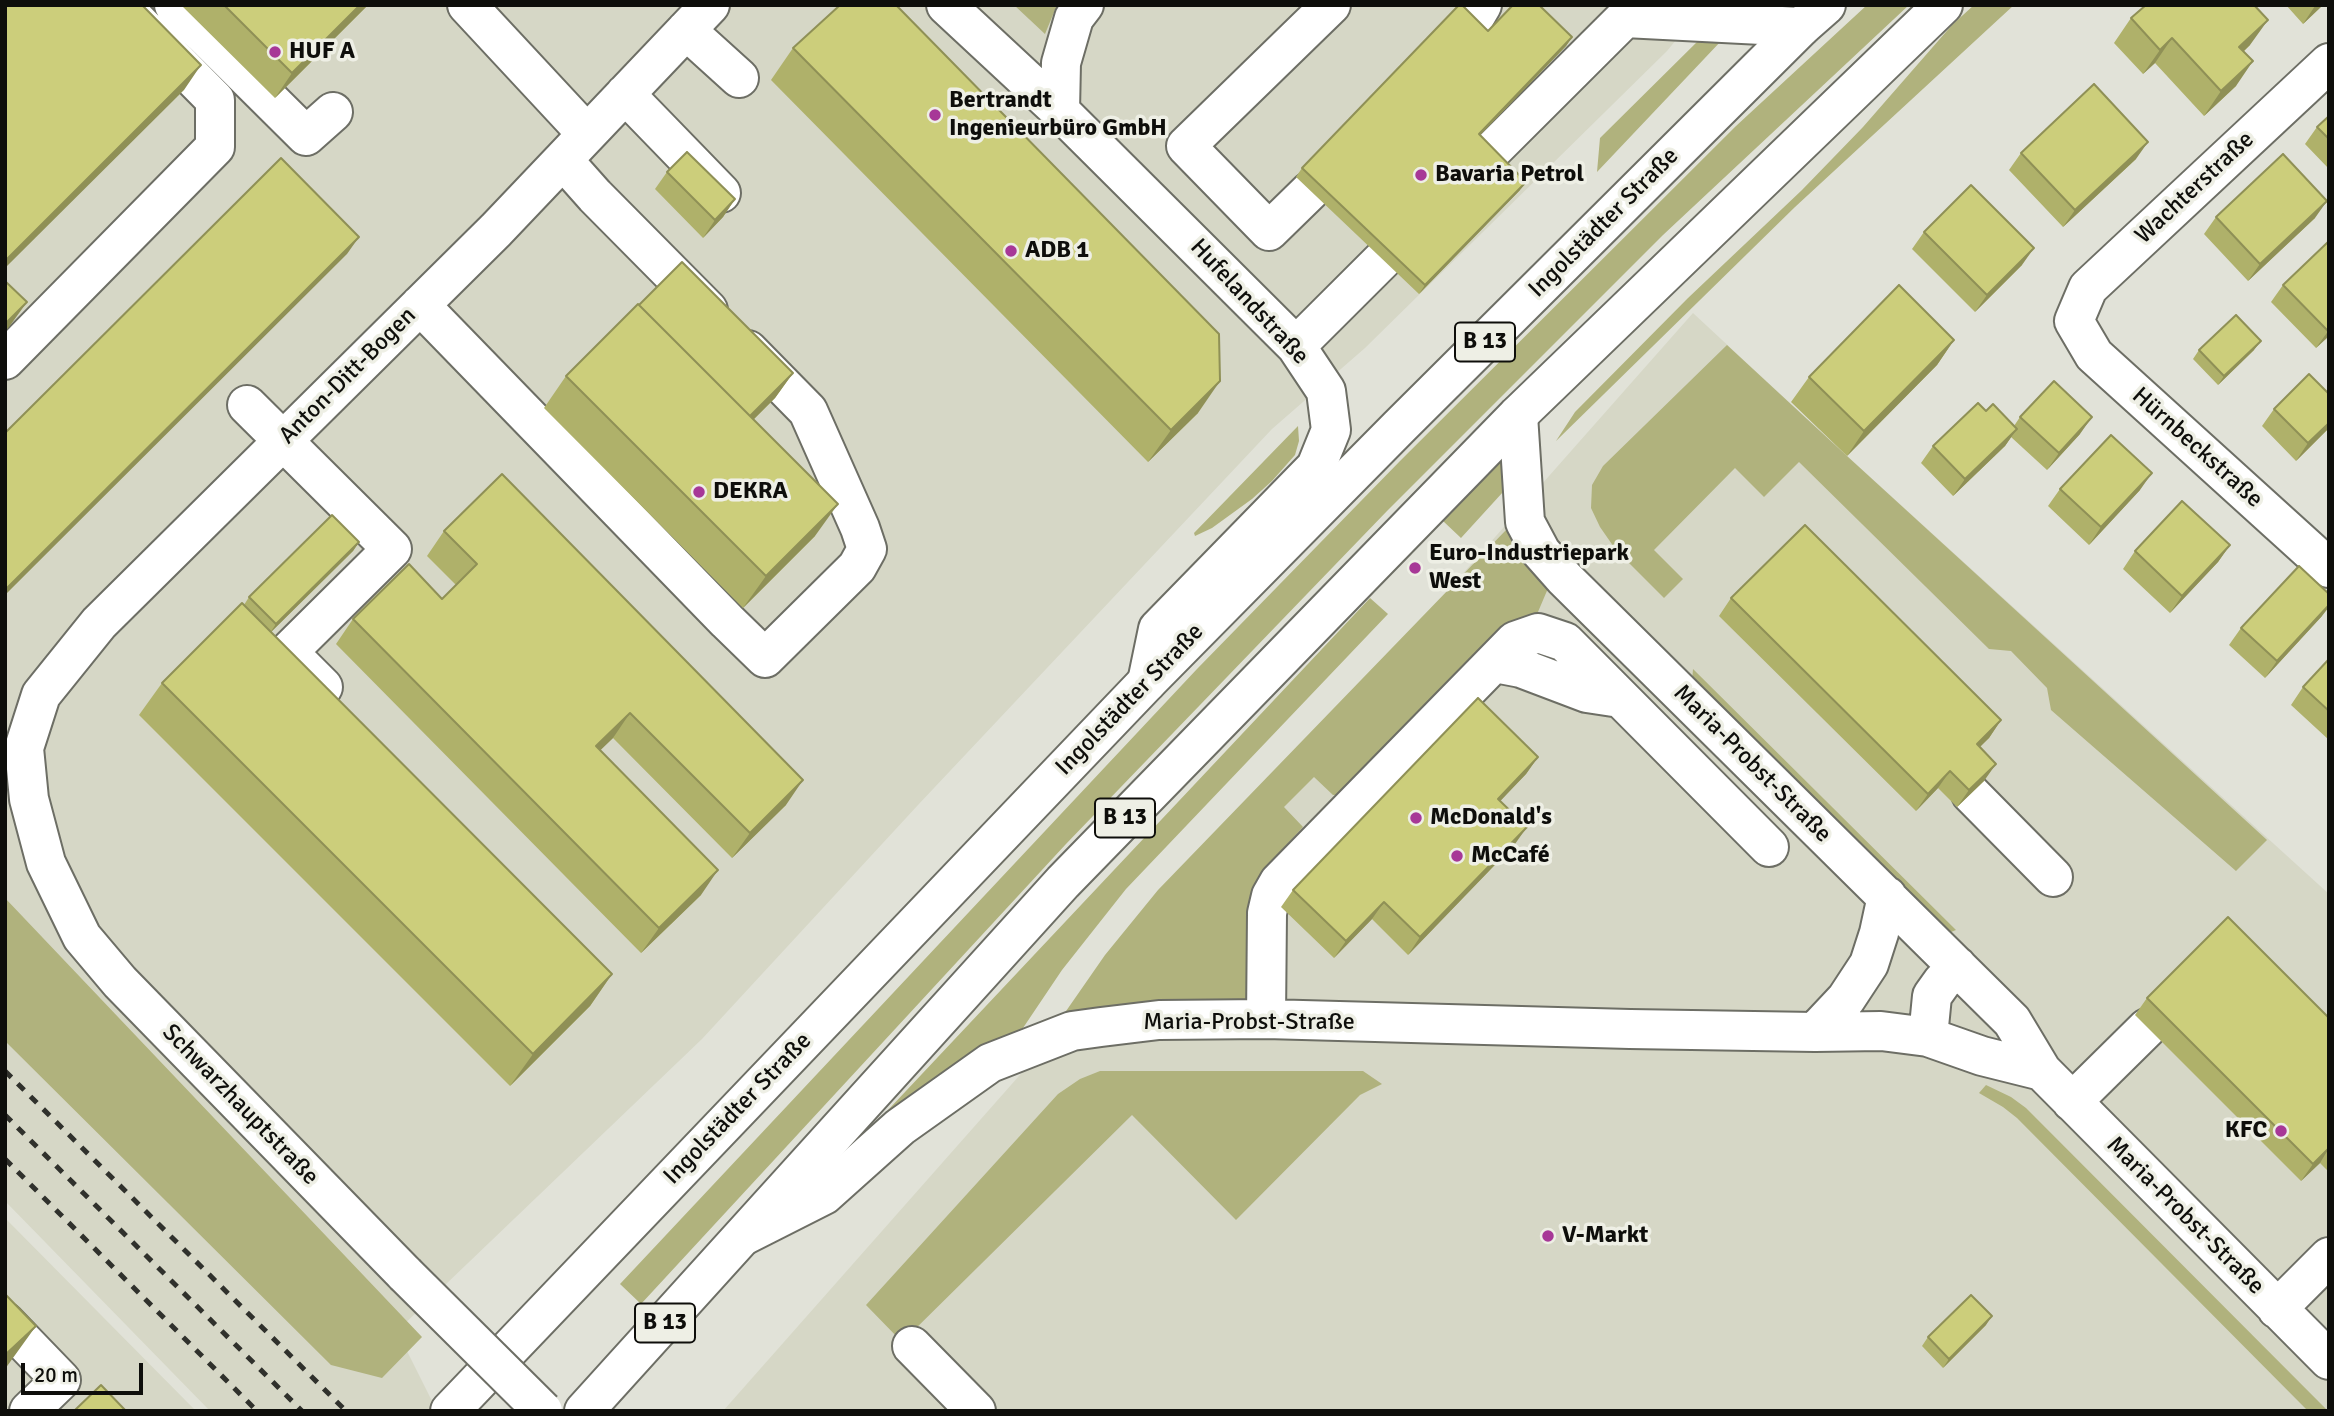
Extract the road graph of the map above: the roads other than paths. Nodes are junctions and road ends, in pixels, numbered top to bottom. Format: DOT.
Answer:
graph roads {
  1 [pos="121,5"];
  2 [pos="174,5"];
  3 [pos="467,5"];
  4 [pos="946,5"];
  5 [pos="1084,5"];
  6 [pos="1331,5"];
  7 [pos="1942,5"];
  8 [pos="1631,12"];
  9 [pos="1814,16"];
  10 [pos="698,18"];
  11 [pos="2329,63"];
  12 [pos="740,78"];
  13 [pos="625,94"];
  14 [pos="1060,111"];
  15 [pos="333,112"];
  16 [pos="575,147"];
  17 [pos="1310,191"];
  18 [pos="729,202"];
  19 [pos="420,305"];
  20 [pos="2074,321"];
  21 [pos="1296,346"];
  22 [pos="5,360"];
  23 [pos="247,405"];
  24 [pos="1518,415"];
  25 [pos="283,440"];
  26 [pos="2329,568"];
  27 [pos="1147,682"];
  28 [pos="346,710"];
  29 [pos="15,746"];
  30 [pos="1971,794"];
  31 [pos="1769,847"];
  32 [pos="2053,877"];
  33 [pos="1886,896"];
  34 [pos="1957,966"];
  35 [pos="1266,1019"];
  36 [pos="2147,1028"];
  37 [pos="1815,1032"];
  38 [pos="1928,1037"];
  39 [pos="2042,1072"];
  40 [pos="2072,1102"];
  41 [pos="746,1235"];
  42 [pos="2329,1257"];
  43 [pos="2277,1309"];
  44 [pos="5,1322"];
  45 [pos="912,1346"];
  46 [pos="2329,1360"];
  47 [pos="29,1411"];
  48 [pos="450,1411"];
  49 [pos="543,1411"];
  50 [pos="584,1411"];
  51 [pos="976,1411"];
  1 -- 22 [label="street"];
  2 -- 15 [label="street"];
  3 -- 16 [label="street"];
  4 -- 14 [label="street, Hufelandstraße"];
  5 -- 14 [label="street"];
  6 -- 17 [label="street"];
  7 -- 24 [label="street, B 13"];
  8 -- 9 [label="street"];
  8 -- 21 [label="street"];
  9 -- 27 [label="street, Ingolstädter Straße / B 13"];
  10 -- 12 [label="street"];
  10 -- 13 [label="street, Anton-Ditt-Bogen"];
  11 -- 20 [label="street, Wachterstraße"];
  13 -- 16 [label="street, Anton-Ditt-Bogen"];
  13 -- 18 [label="street"];
  14 -- 21 [label="street, Hufelandstraße"];
  16 -- 19 [label="street, Anton-Ditt-Bogen"];
  16 -- 19 [label="street"];
  19 -- 25 [label="street, Anton-Ditt-Bogen"];
  20 -- 26 [label="street, Hürnbeckstraße"];
  21 -- 27 [label="street, Hufelandstraße"];
  23 -- 25 [label="street"];
  24 -- 33 [label="street, Maria-Probst-Straße"];
  24 -- 41 [label="street, B 13"];
  25 -- 28 [label="street"];
  25 -- 29 [label="street, Anton-Ditt-Bogen"];
  27 -- 48 [label="street, Ingolstädter Straße / B 13"];
  29 -- 49 [label="street, Schwarzhauptstraße, bridge"];
  30 -- 32 [label="street"];
  31 -- 35 [label="street"];
  33 -- 34 [label="street, Maria-Probst-Straße"];
  33 -- 37 [label="street"];
  34 -- 38 [label="street"];
  34 -- 39 [label="street, Maria-Probst-Straße"];
  35 -- 37 [label="street, Maria-Probst-Straße"];
  35 -- 41 [label="street, Maria-Probst-Straße"];
  36 -- 40 [label="street"];
  37 -- 38 [label="street, Maria-Probst-Straße"];
  38 -- 39 [label="street, Maria-Probst-Straße"];
  39 -- 40 [label="street, Maria-Probst-Straße"];
  40 -- 43 [label="street, Maria-Probst-Straße"];
  41 -- 50 [label="street, B 13"];
  42 -- 43 [label="street"];
  43 -- 46 [label="street, Maria-Probst-Straße"];
  44 -- 47 [label="street"];
  45 -- 51 [label="street"];
}
